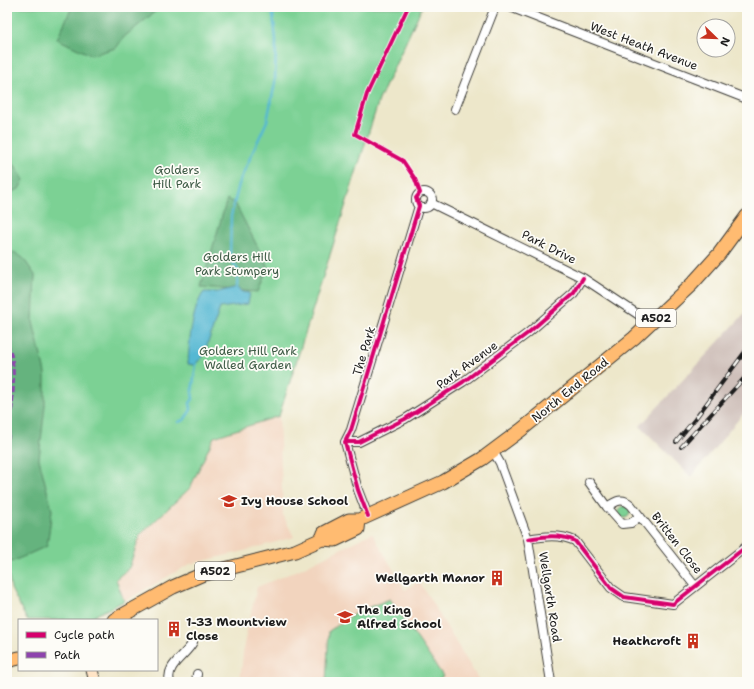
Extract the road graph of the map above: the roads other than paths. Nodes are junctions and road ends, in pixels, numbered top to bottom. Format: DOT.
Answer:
graph roads {
  1 [pos="495,7"];
  2 [pos="510,7"];
  3 [pos="747,99"];
  4 [pos="455,109"];
  5 [pos="420,193"];
  6 [pos="426,206"];
  7 [pos="747,216"];
  8 [pos="583,278"];
  9 [pos="651,323"];
  10 [pos="345,442"];
  11 [pos="493,451"];
  12 [pos="589,482"];
  13 [pos="607,507"];
  14 [pos="640,516"];
  15 [pos="364,518"];
  16 [pos="528,539"];
  17 [pos="747,546"];
  18 [pos="695,586"];
  19 [pos="116,619"];
  20 [pos="192,638"];
  21 [pos="18,658"];
  22 [pos="7,662"];
  23 [pos="92,671"];
  24 [pos="95,682"];
  25 [pos="170,682"];
  26 [pos="551,682"];
  1 -- 4 [label="street"];
  2 -- 3 [label="street, West Heath Avenue"];
  5 -- 6 [label="street, The Park"];
  5 -- 6 [label="street, Park Drive"];
  6 -- 8 [label="street, Park Drive"];
  6 -- 10 [label="street, The Park"];
  7 -- 9 [label="main road, North End Road / A502"];
  8 -- 9 [label="street, Park Drive"];
  8 -- 10 [label="street, Park Avenue"];
  9 -- 11 [label="main road, North End Road / A502"];
  10 -- 15 [label="street"];
  11 -- 15 [label="main road, North End Road / A502"];
  11 -- 16 [label="street, Wellgarth Road"];
  12 -- 13 [label="street"];
  13 -- 14 [label="street, Britten Close"];
  13 -- 14 [label="street, Britten Close"];
  14 -- 18 [label="street, Britten Close"];
  15 -- 19 [label="main road, North End Road / A502"];
  16 -- 18 [label="street"];
  16 -- 26 [label="street, Wellgarth Road"];
  17 -- 18 [label="street"];
  20 -- 25 [label="street"];
  21 -- 22 [label="main road"];
  23 -- 24 [label="street"];
}
